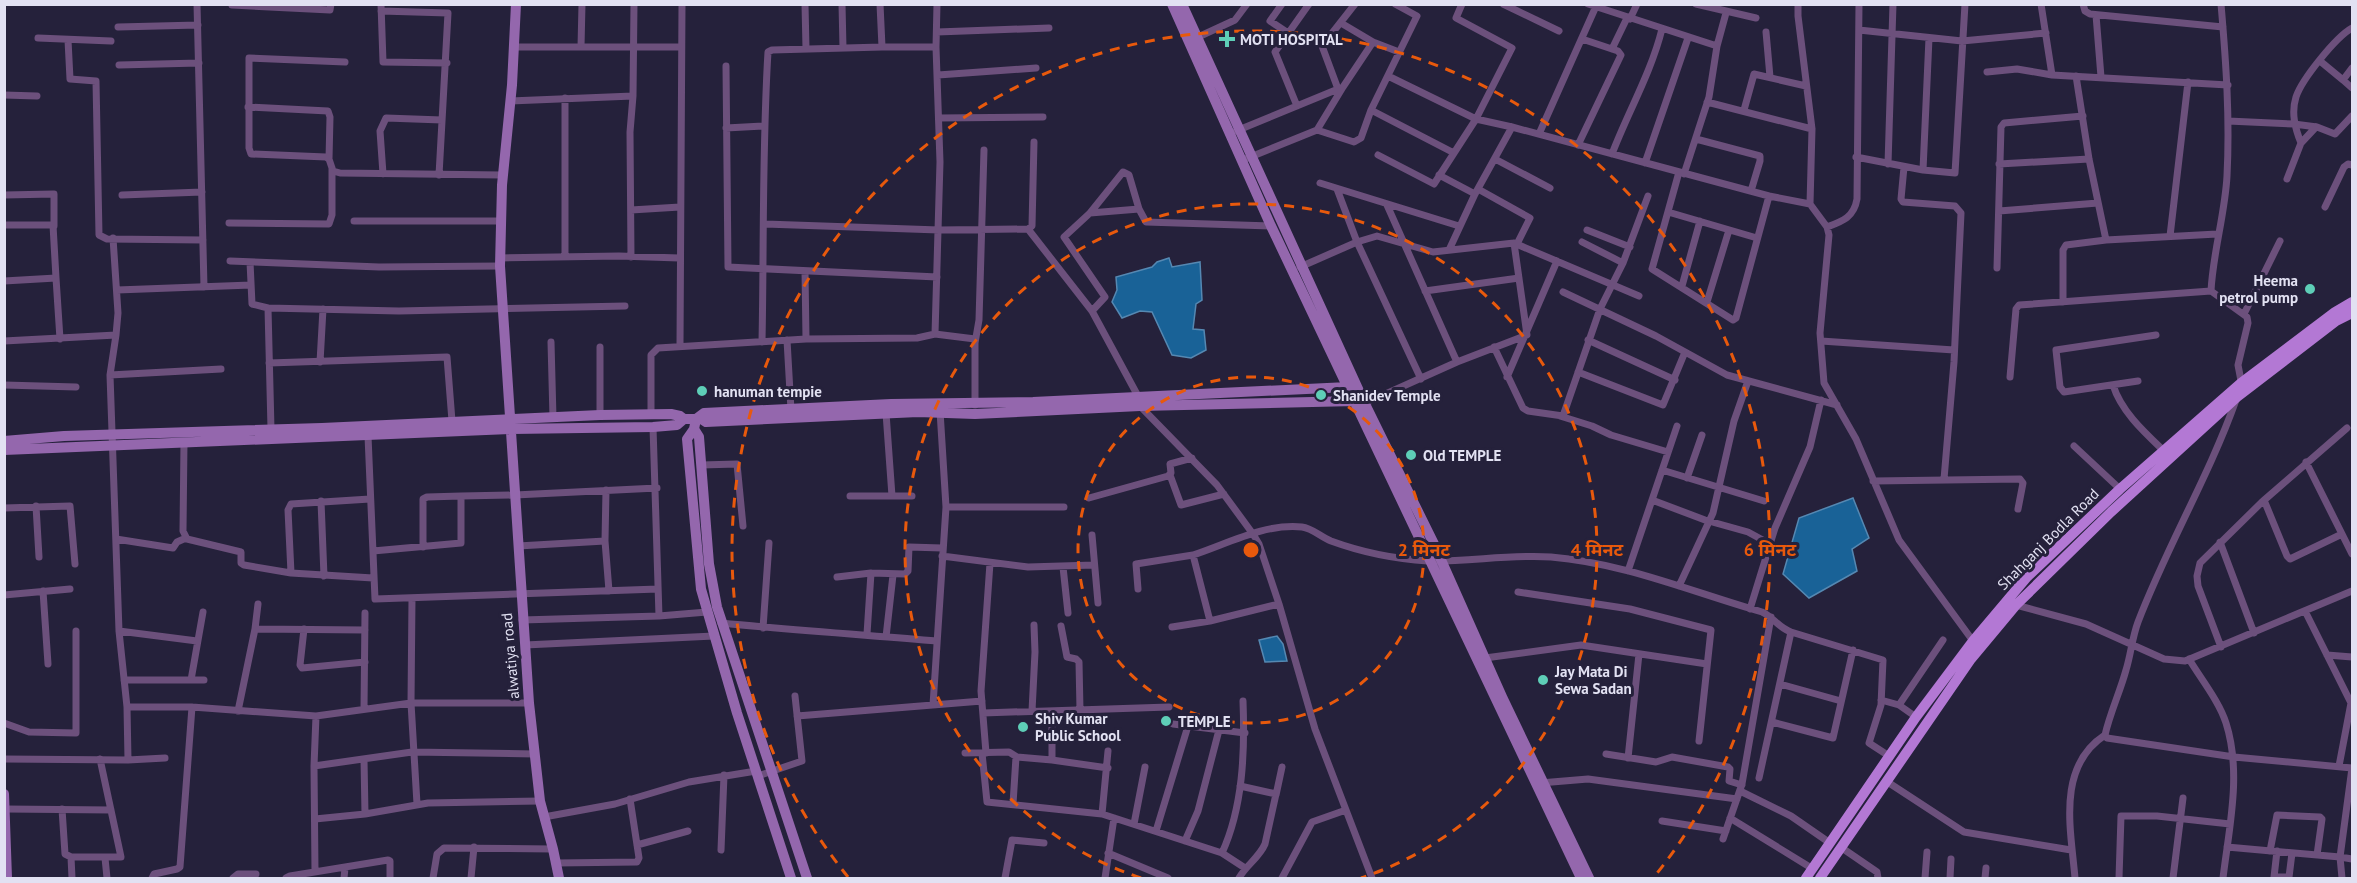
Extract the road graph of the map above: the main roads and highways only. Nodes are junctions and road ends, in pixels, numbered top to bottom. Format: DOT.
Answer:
graph roads {
  1 [pos="516,4"];
  2 [pos="1172,4"];
  3 [pos="1182,4"];
  4 [pos="1193,39"];
  5 [pos="1246,158"];
  6 [pos="1297,268"];
  7 [pos="2351,304"];
  8 [pos="1348,387"];
  9 [pos="2241,390"];
  10 [pos="1140,402"];
  11 [pos="1360,404"];
  12 [pos="940,407"];
  13 [pos="693,422"];
  14 [pos="512,424"];
  15 [pos="113,440"];
  16 [pos="4,441"];
  17 [pos="4,450"];
  18 [pos="706,523"];
  19 [pos="694,525"];
  20 [pos="1435,560"];
  21 [pos="1540,783"];
  22 [pos="4,794"];
  23 [pos="6,809"];
  24 [pos="1850,814"];
  25 [pos="1860,820"];
  26 [pos="1809,874"];
  27 [pos="7,879"];
  28 [pos="559,879"];
  29 [pos="791,879"];
  30 [pos="807,879"];
  31 [pos="1581,879"];
  32 [pos="1589,879"];
  33 [pos="1820,879"];
  1 -- 14 [label="main road, alwatiya road"];
  2 -- 4 [label="main road"];
  3 -- 4 [label="main road"];
  4 -- 5 [label="main road"];
  5 -- 6 [label="main road"];
  5 -- 6 [label="main road"];
  6 -- 8 [label="main road"];
  6 -- 11 [label="main road"];
  7 -- 9 [label="main road, Shahganj Bodla Road"];
  7 -- 9 [label="main road, Shahganj Bodla Road"];
  8 -- 10 [label="main road"];
  8 -- 11 [label="main road"];
  9 -- 24 [label="main road, Shahganj Bodla Road"];
  9 -- 25 [label="main road, Shahganj Bodla Road"];
  10 -- 11 [label="main road"];
  10 -- 12 [label="main road"];
  11 -- 20 [label="main road"];
  12 -- 13 [label="main road"];
  12 -- 13 [label="main road"];
  13 -- 14 [label="main road"];
  13 -- 14 [label="main road"];
  13 -- 18 [label="main road"];
  13 -- 19 [label="main road"];
  14 -- 15 [label="main road"];
  14 -- 15 [label="main road"];
  14 -- 28 [label="main road, alwatiya road"];
  15 -- 16 [label="main road"];
  15 -- 17 [label="main road"];
  18 -- 19 [label="main road"];
  18 -- 30 [label="main road"];
  19 -- 29 [label="main road"];
  20 -- 21 [label="main road"];
  20 -- 21 [label="main road"];
  21 -- 31 [label="main road"];
  21 -- 32 [label="main road"];
  22 -- 23 [label="main road"];
  23 -- 27 [label="main road"];
  24 -- 25 [label="main road"];
  24 -- 26 [label="main road, Shahganj Bodla Road"];
  25 -- 33 [label="main road, Shahganj Bodla Road"];
}
